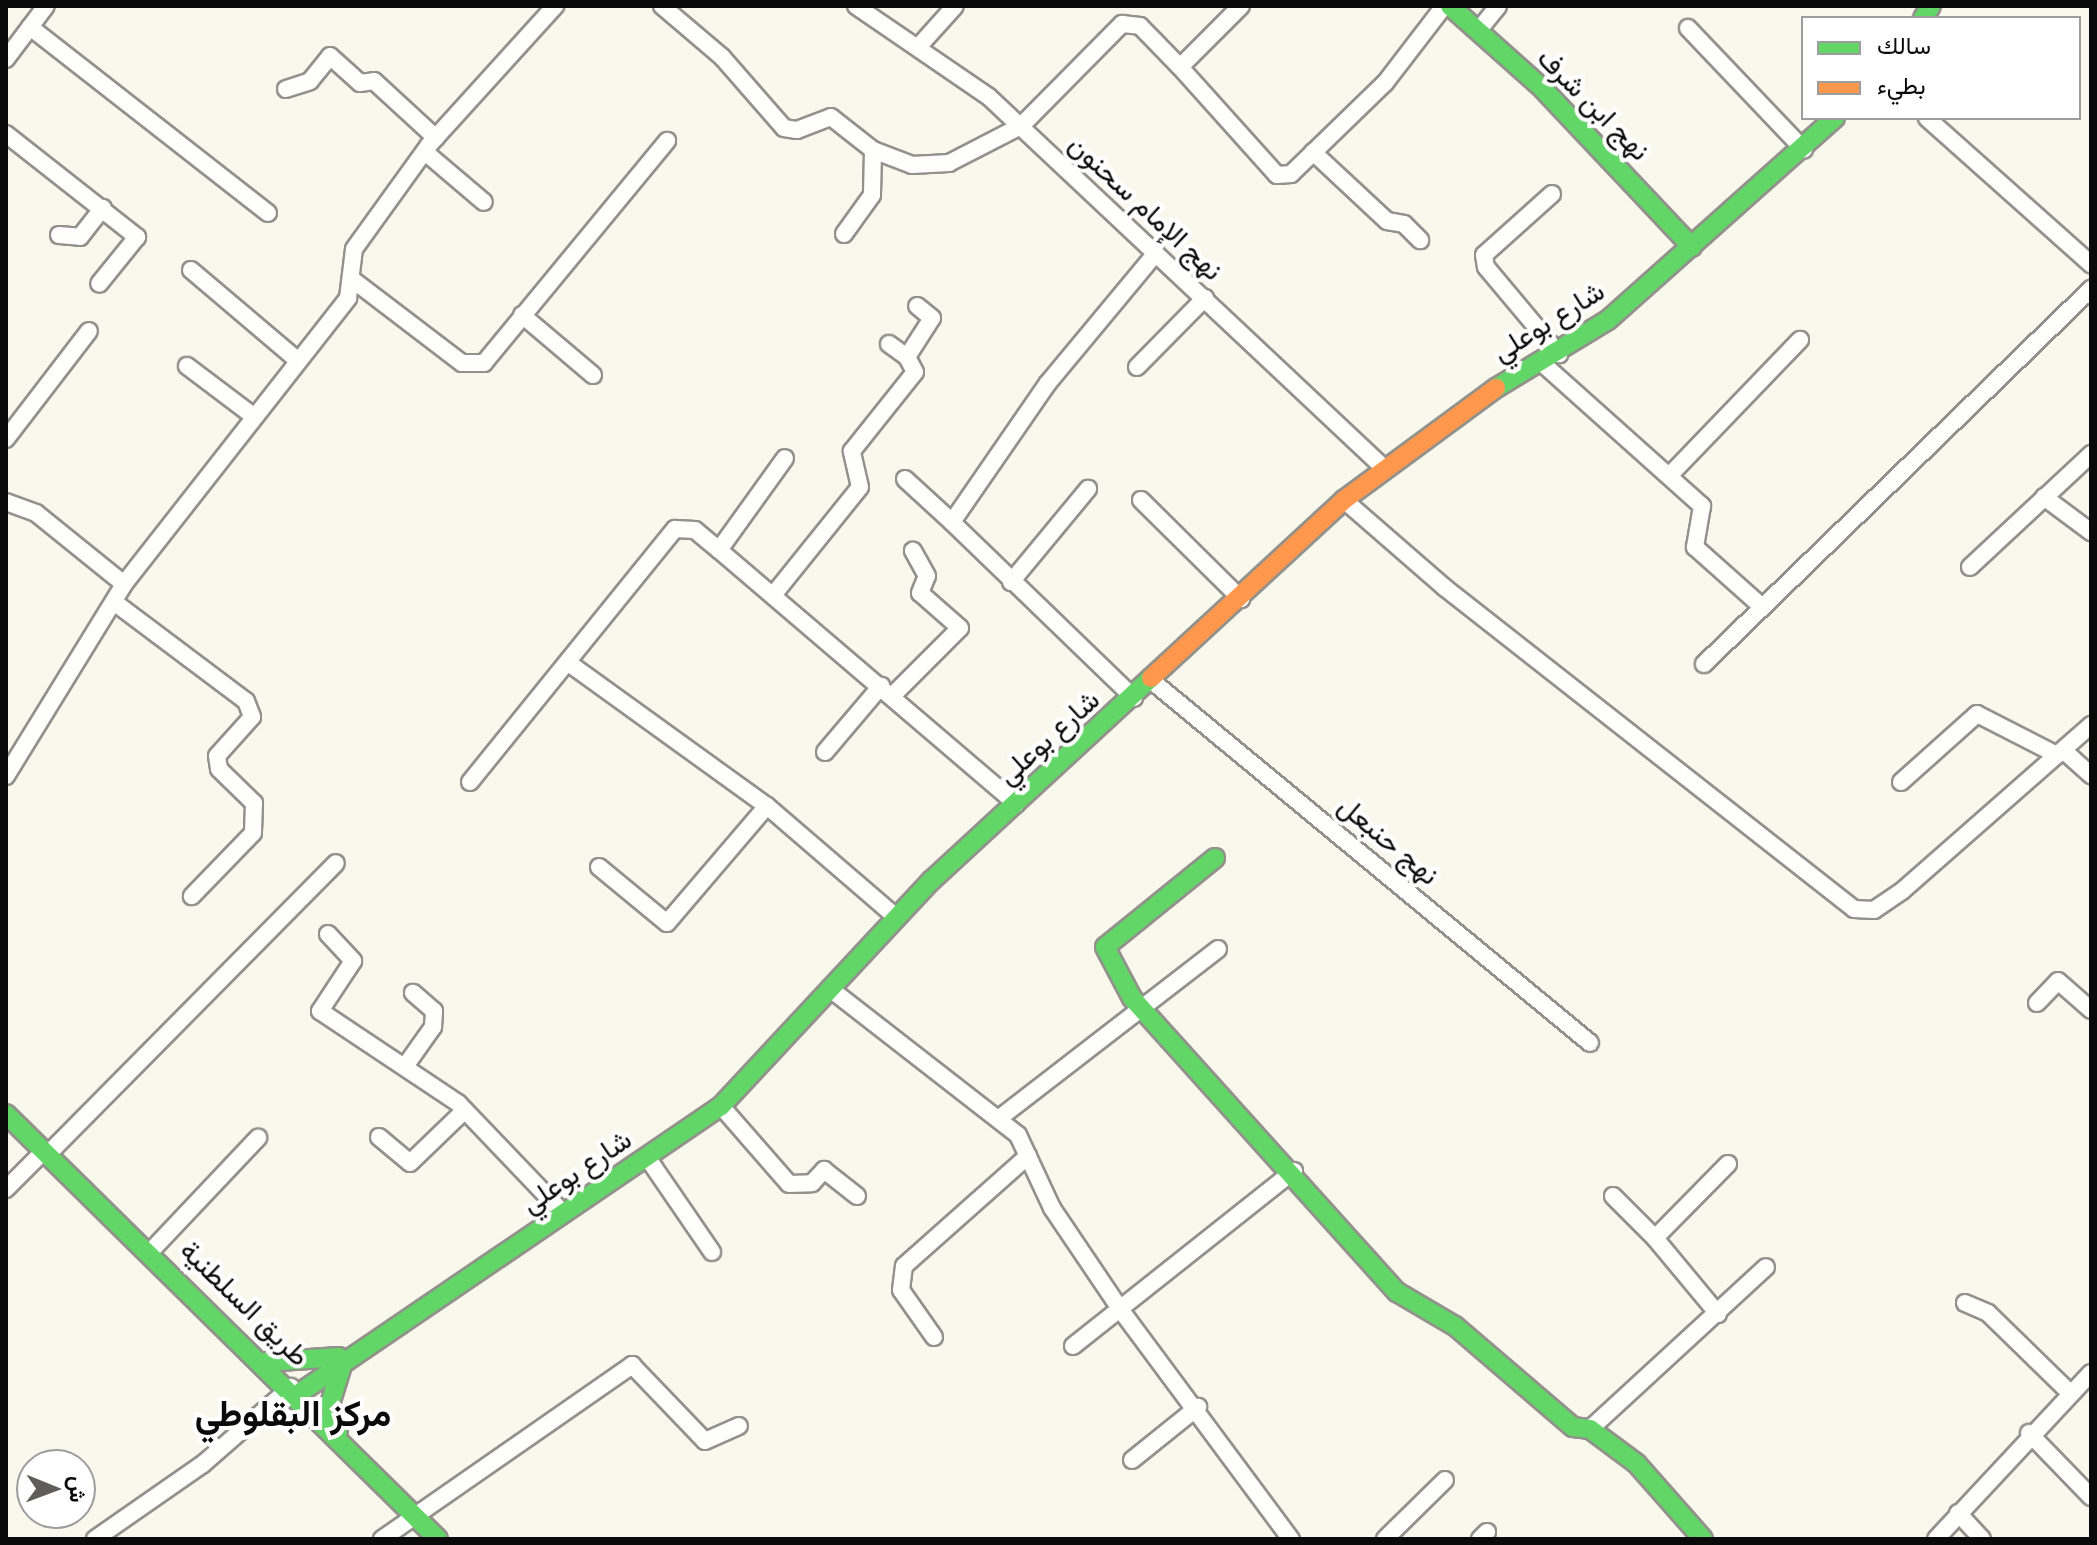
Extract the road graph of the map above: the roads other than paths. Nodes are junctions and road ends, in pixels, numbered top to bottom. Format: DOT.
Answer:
graph roads {
  1 [pos="46,6"];
  2 [pos="555,6"];
  3 [pos="662,6"];
  4 [pos="856,6"];
  5 [pos="955,6"];
  6 [pos="1241,6"];
  7 [pos="1447,6"];
  8 [pos="1498,6"];
  9 [pos="30,27"];
  10 [pos="1688,28"];
  11 [pos="1478,31"];
  12 [pos="920,45"];
  13 [pos="6,59"];
  14 [pos="1180,67"];
  15 [pos="286,89"];
  16 [pos="1833,120"];
  17 [pos="1929,120"];
  18 [pos="1021,126"];
  19 [pos="6,134"];
  20 [pos="436,138"];
  21 [pos="667,141"];
  22 [pos="873,150"];
  23 [pos="1804,150"];
  24 [pos="425,152"];
  25 [pos="1313,152"];
  26 [pos="1552,194"];
  27 [pos="484,202"];
  28 [pos="103,208"];
  29 [pos="268,213"];
  30 [pos="844,234"];
  31 [pos="59,235"];
  32 [pos="1420,240"];
  33 [pos="1692,247"];
  34 [pos="1156,253"];
  35 [pos="2091,264"];
  36 [pos="191,270"];
  37 [pos="353,280"];
  38 [pos="99,284"];
  39 [pos="2091,289"];
  40 [pos="1205,298"];
  41 [pos="917,306"];
  42 [pos="522,315"];
  43 [pos="89,331"];
  44 [pos="1800,340"];
  45 [pos="889,344"];
  46 [pos="907,357"];
  47 [pos="1551,358"];
  48 [pos="297,360"];
  49 [pos="187,366"];
  50 [pos="1137,367"];
  51 [pos="593,375"];
  52 [pos="252,415"];
  53 [pos="6,439"];
  54 [pos="2091,454"];
  55 [pos="785,458"];
  56 [pos="1384,468"];
  57 [pos="1669,476"];
  58 [pos="905,479"];
  59 [pos="1088,489"];
  60 [pos="2044,497"];
  61 [pos="1141,500"];
  62 [pos="1344,500"];
  63 [pos="6,502"];
  64 [pos="952,522"];
  65 [pos="2091,532"];
  66 [pos="719,550"];
  67 [pos="913,551"];
  68 [pos="1970,567"];
  69 [pos="1011,582"];
  70 [pos="124,584"];
  71 [pos="774,594"];
  72 [pos="1241,599"];
  73 [pos="114,602"];
  74 [pos="1760,605"];
  75 [pos="570,664"];
  76 [pos="1704,664"];
  77 [pos="1152,681"];
  78 [pos="886,691"];
  79 [pos="1134,698"];
  80 [pos="2091,725"];
  81 [pos="825,752"];
  82 [pos="2060,753"];
  83 [pos="2091,775"];
  84 [pos="6,776"];
  85 [pos="470,782"];
  86 [pos="1901,782"];
  87 [pos="1016,804"];
  88 [pos="767,806"];
  89 [pos="1215,858"];
  90 [pos="336,863"];
  91 [pos="599,867"];
  92 [pos="192,896"];
  93 [pos="896,917"];
  94 [pos="328,934"];
  95 [pos="1218,949"];
  96 [pos="833,991"];
  97 [pos="413,993"];
  98 [pos="2037,1003"];
  99 [pos="1140,1008"];
  100 [pos="2091,1010"];
  101 [pos="1590,1043"];
  102 [pos="406,1065"];
  103 [pos="721,1106"];
  104 [pos="465,1110"];
  105 [pos="6,1114"];
  106 [pos="1002,1116"];
  107 [pos="379,1137"];
  108 [pos="258,1138"];
  109 [pos="46,1153"];
  110 [pos="1028,1156"];
  111 [pos="647,1157"];
  112 [pos="1728,1164"];
  113 [pos="1294,1171"];
  114 [pos="6,1189"];
  115 [pos="857,1196"];
  116 [pos="1613,1196"];
  117 [pos="563,1213"];
  118 [pos="1655,1238"];
  119 [pos="151,1251"];
  120 [pos="712,1252"];
  121 [pos="1766,1267"];
  122 [pos="1965,1303"];
  123 [pos="1120,1309"];
  124 [pos="1718,1314"];
  125 [pos="934,1337"];
  126 [pos="1073,1346"];
  127 [pos="351,1352"];
  128 [pos="265,1362"];
  129 [pos="2091,1373"];
  130 [pos="294,1390"];
  131 [pos="2070,1393"];
  132 [pos="1198,1407"];
  133 [pos="739,1426"];
  134 [pos="1590,1429"];
  135 [pos="2029,1433"];
  136 [pos="342,1440"];
  137 [pos="1132,1460"];
  138 [pos="1445,1480"];
  139 [pos="2091,1497"];
  140 [pos="1958,1513"];
  141 [pos="414,1514"];
  142 [pos="95,1539"];
  143 [pos="382,1539"];
  144 [pos="438,1539"];
  145 [pos="1291,1539"];
  146 [pos="1385,1539"];
  147 [pos="1703,1539"];
  148 [pos="1936,1539"];
  149 [pos="1982,1539"];
  1 -- 9 [label="street"];
  2 -- 20 [label="street"];
  3 -- 22 [label="street"];
  4 -- 12 [label="street, نهج الإمام سحنون"];
  5 -- 12 [label="street"];
  6 -- 14 [label="street"];
  7 -- 11 [label="street, نهج ابن شرف"];
  7 -- 25 [label="street"];
  8 -- 11 [label="street"];
  9 -- 13 [label="street"];
  9 -- 29 [label="street"];
  10 -- 23 [label="street"];
  11 -- 33 [label="street, نهج ابن شرف"];
  12 -- 18 [label="street, نهج الإمام سحنون"];
  14 -- 18 [label="street"];
  14 -- 25 [label="street"];
  15 -- 20 [label="street"];
  16 -- 23 [label="street, شارع بوعلي"];
  17 -- 35 [label="street"];
  18 -- 22 [label="street"];
  18 -- 34 [label="street, نهج الإمام سحنون"];
  19 -- 28 [label="street"];
  20 -- 24 [label="street"];
  21 -- 42 [label="street"];
  22 -- 30 [label="street"];
  23 -- 33 [label="street, شارع بوعلي"];
  24 -- 27 [label="street"];
  24 -- 37 [label="street"];
  25 -- 32 [label="street"];
  26 -- 47 [label="street"];
  28 -- 31 [label="street"];
  28 -- 38 [label="street"];
  33 -- 47 [label="street, شارع بوعلي"];
  34 -- 40 [label="street, نهج الإمام سحنون"];
  34 -- 64 [label="street"];
  36 -- 48 [label="street"];
  37 -- 42 [label="street"];
  37 -- 48 [label="street"];
  39 -- 74 [label="street"];
  40 -- 50 [label="street"];
  40 -- 56 [label="street, نهج الإمام سحنون"];
  41 -- 46 [label="street"];
  42 -- 51 [label="street"];
  43 -- 53 [label="street"];
  44 -- 57 [label="street"];
  45 -- 46 [label="street"];
  46 -- 71 [label="street"];
  47 -- 56 [label="street, شارع بوعلي"];
  47 -- 57 [label="street"];
  48 -- 52 [label="street"];
  49 -- 52 [label="street"];
  52 -- 70 [label="street"];
  54 -- 60 [label="street"];
  55 -- 66 [label="street"];
  56 -- 62 [label="street, شارع بوعلي"];
  57 -- 74 [label="street"];
  58 -- 64 [label="street"];
  59 -- 69 [label="street"];
  60 -- 65 [label="street"];
  60 -- 68 [label="street"];
  61 -- 72 [label="street"];
  62 -- 72 [label="street, شارع بوعلي"];
  62 -- 82 [label="street"];
  63 -- 70 [label="street"];
  64 -- 69 [label="street"];
  66 -- 71 [label="street"];
  66 -- 75 [label="street"];
  67 -- 78 [label="street"];
  69 -- 79 [label="street"];
  70 -- 73 [label="street"];
  71 -- 78 [label="street"];
  72 -- 77 [label="street, شارع بوعلي"];
  73 -- 84 [label="street"];
  73 -- 92 [label="street"];
  74 -- 76 [label="street"];
  75 -- 85 [label="street"];
  75 -- 88 [label="street"];
  77 -- 79 [label="street, شارع بوعلي"];
  77 -- 101 [label="street, نهج حنبعل"];
  78 -- 81 [label="street"];
  78 -- 87 [label="street"];
  79 -- 87 [label="street, شارع بوعلي"];
  80 -- 82 [label="street"];
  82 -- 83 [label="street"];
  82 -- 86 [label="street"];
  87 -- 93 [label="street, شارع بوعلي"];
  88 -- 91 [label="street"];
  88 -- 93 [label="street"];
  89 -- 99 [label="street"];
  90 -- 109 [label="street"];
  93 -- 96 [label="street, شارع بوعلي"];
  94 -- 102 [label="street"];
  95 -- 99 [label="street"];
  96 -- 103 [label="street, شارع بوعلي"];
  96 -- 106 [label="street"];
  97 -- 102 [label="street"];
  98 -- 100 [label="street"];
  99 -- 106 [label="street"];
  99 -- 113 [label="street"];
  102 -- 104 [label="street"];
  103 -- 111 [label="street, شارع بوعلي"];
  103 -- 115 [label="street"];
  104 -- 107 [label="street"];
  104 -- 117 [label="street"];
  105 -- 109 [label="street, طريق السلطنية"];
  106 -- 110 [label="street"];
  108 -- 119 [label="street"];
  109 -- 114 [label="street"];
  109 -- 119 [label="street, طريق السلطنية"];
  110 -- 123 [label="street"];
  110 -- 125 [label="street"];
  111 -- 117 [label="street, شارع بوعلي"];
  111 -- 120 [label="street"];
  112 -- 118 [label="street"];
  113 -- 123 [label="street"];
  113 -- 134 [label="street"];
  116 -- 118 [label="street"];
  117 -- 127 [label="street, شارع بوعلي"];
  118 -- 124 [label="street"];
  119 -- 128 [label="street, طريق السلطنية"];
  121 -- 124 [label="street"];
  122 -- 131 [label="street"];
  123 -- 126 [label="street"];
  123 -- 132 [label="street"];
  124 -- 134 [label="street"];
  127 -- 128 [label="street"];
  127 -- 130 [label="street, شارع بوعلي"];
  127 -- 136 [label="street"];
  128 -- 130 [label="street, طريق السلطنية"];
  129 -- 131 [label="street"];
  130 -- 136 [label="street, طريق السلطنية"];
  130 -- 142 [label="street"];
  131 -- 135 [label="street"];
  132 -- 137 [label="street"];
  132 -- 145 [label="street"];
  133 -- 141 [label="street"];
  134 -- 147 [label="street"];
  135 -- 139 [label="street"];
  135 -- 140 [label="street"];
  136 -- 141 [label="street, طريق السلطنية"];
  138 -- 146 [label="street"];
  140 -- 148 [label="street"];
  140 -- 149 [label="street"];
  141 -- 143 [label="street"];
  141 -- 144 [label="street, طريق السلطنية"];
}
